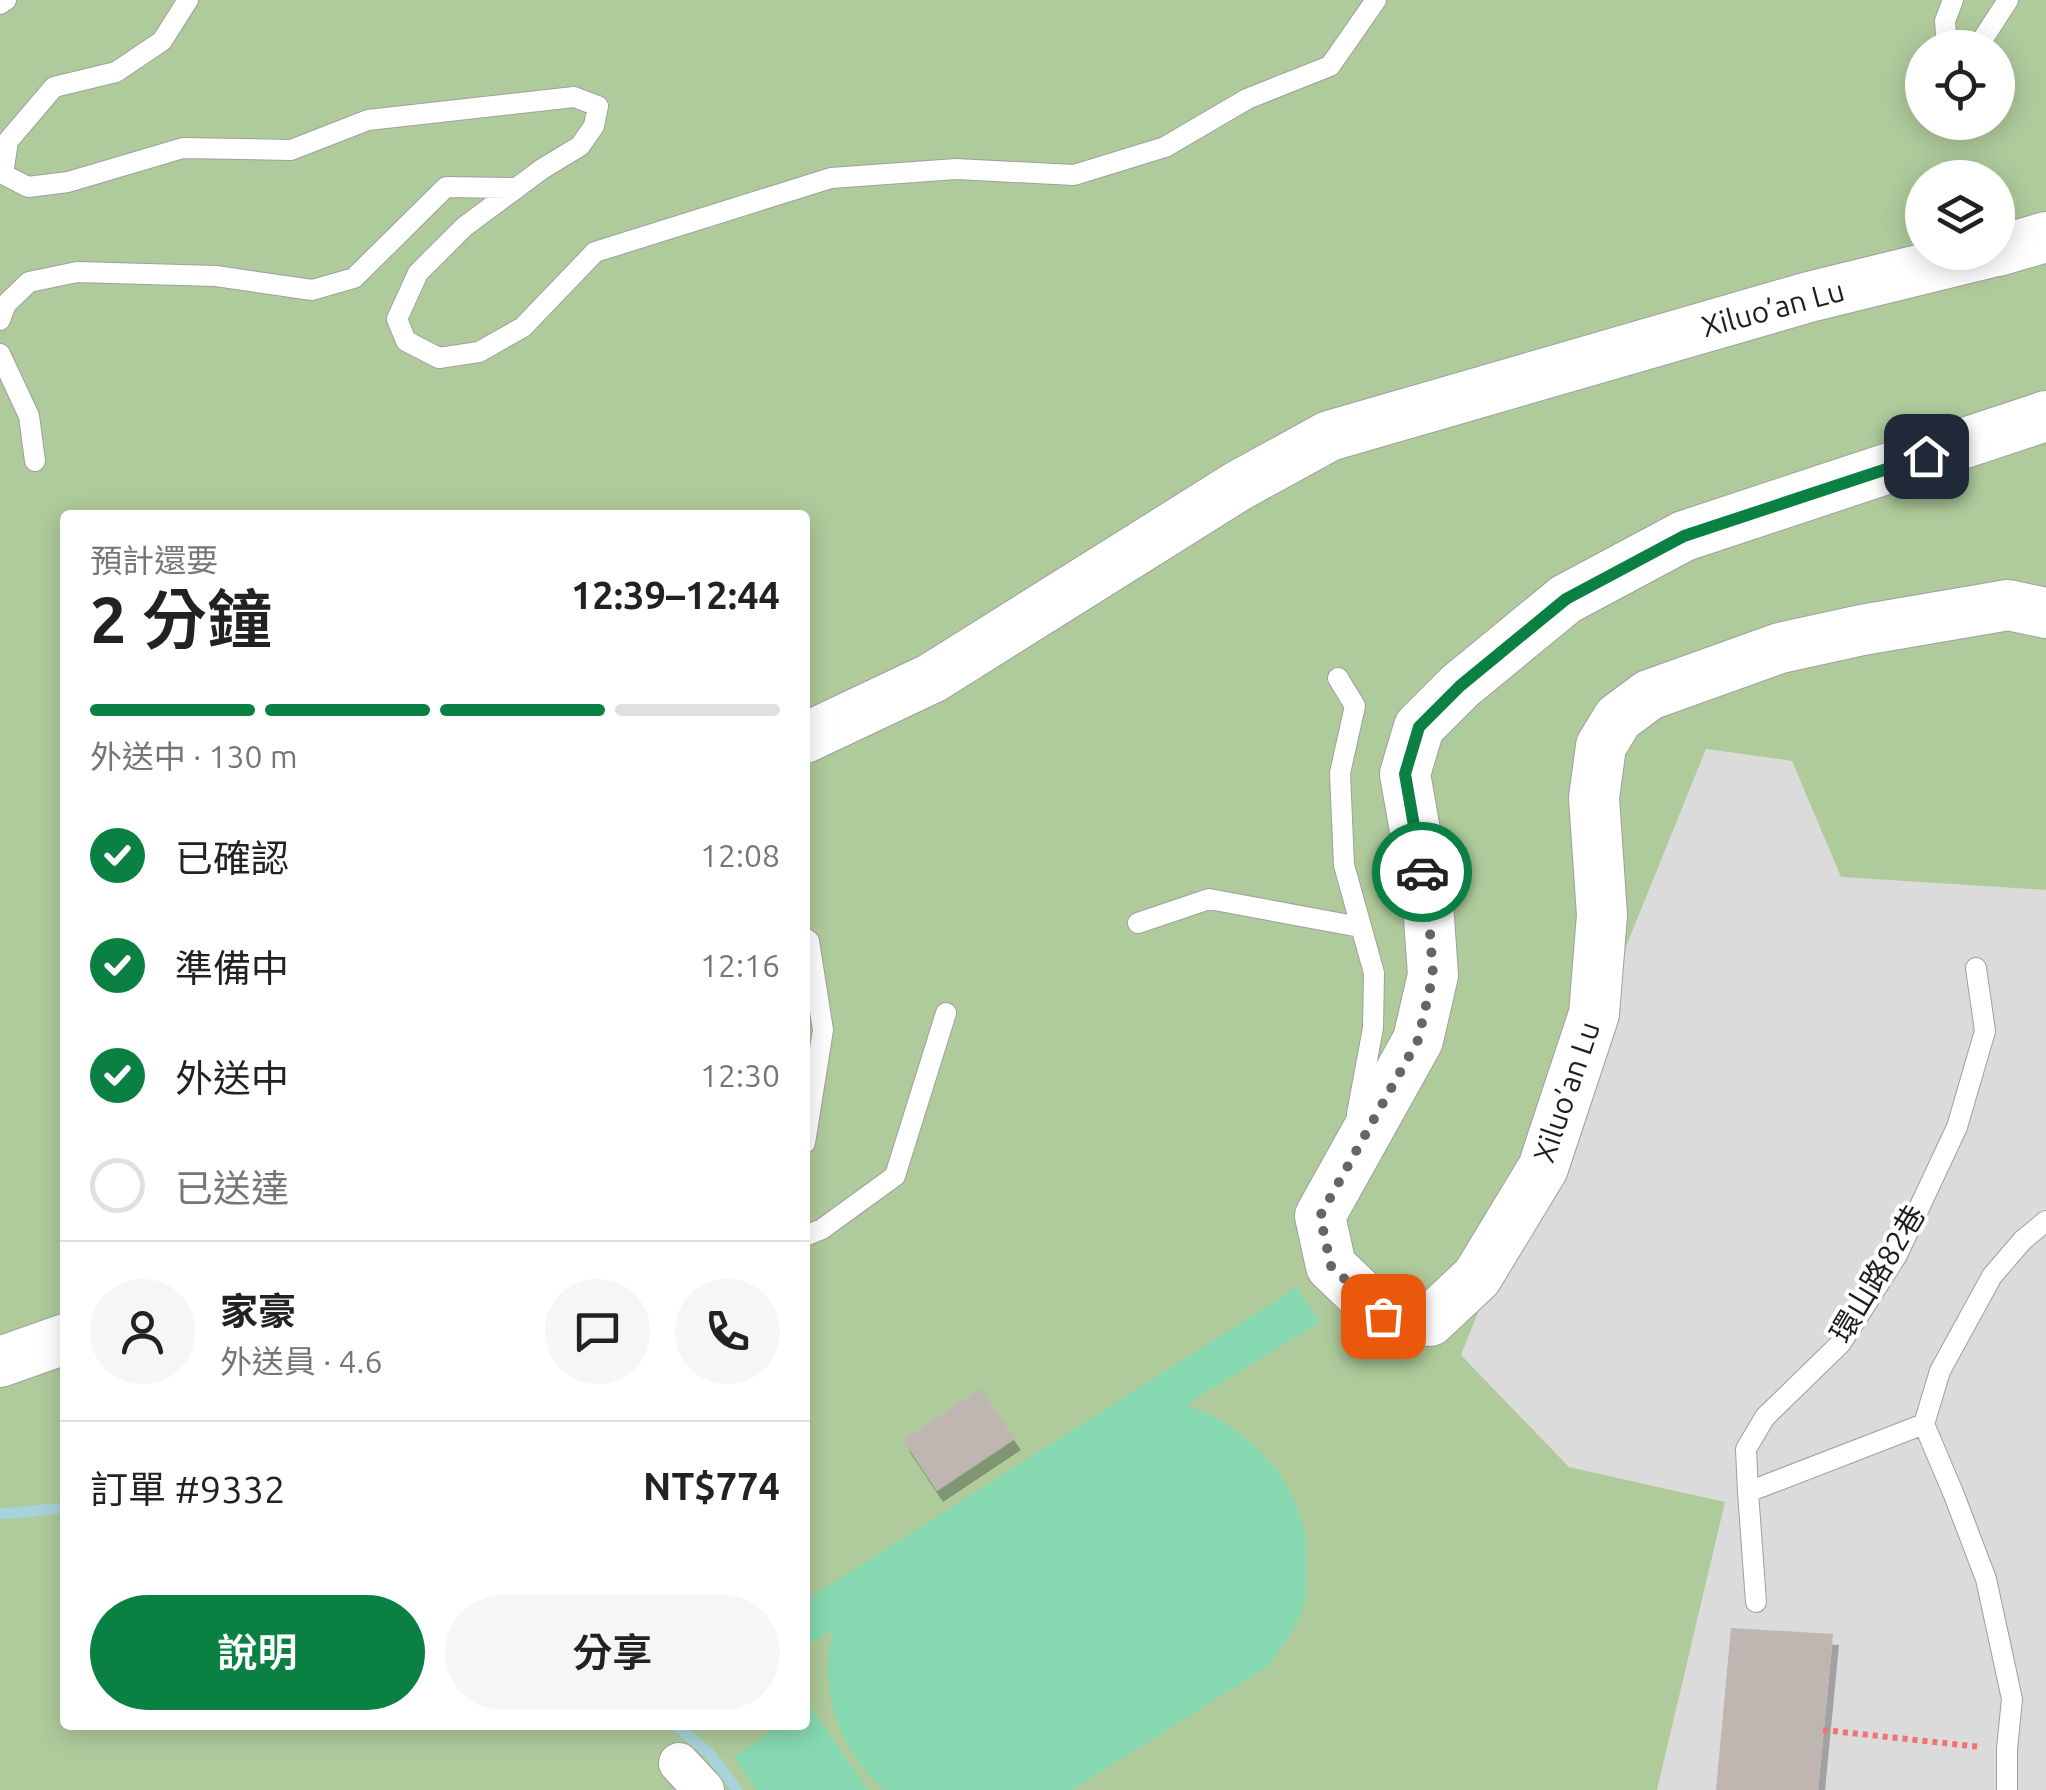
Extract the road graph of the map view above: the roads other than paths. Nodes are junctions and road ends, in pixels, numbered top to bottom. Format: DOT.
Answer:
graph roads {
  1 [pos="6,0"];
  2 [pos="188,0"];
  3 [pos="1376,0"];
  4 [pos="1953,0"];
  5 [pos="2008,0"];
  6 [pos="0,4"];
  7 [pos="1946,30"];
  8 [pos="1989,30"];
  9 [pos="514,188"];
  10 [pos="2046,238"];
  11 [pos="2015,247"];
  12 [pos="1921,270"];
  13 [pos="0,320"];
  14 [pos="0,354"];
  15 [pos="2046,416"];
  16 [pos="35,461"];
  17 [pos="2046,613"];
  18 [pos="1338,678"];
  19 [pos="810,736"];
  20 [pos="1138,923"];
  21 [pos="1360,927"];
  22 [pos="810,947"];
  23 [pos="1976,968"];
  24 [pos="946,1013"];
  25 [pos="810,1112"];
  26 [pos="1346,1170"];
  27 [pos="2046,1221"];
  28 [pos="810,1234"];
  29 [pos="60,1341"];
  30 [pos="0,1362"];
  31 [pos="1924,1424"];
  32 [pos="1748,1492"];
  33 [pos="1756,1602"];
  34 [pos="2007,1790"];
  1 -- 6 [label="lane"];
  2 -- 9 [label="lane"];
  3 -- 9 [label="lane"];
  4 -- 7 [label="lane"];
  5 -- 8 [label="lane"];
  9 -- 13 [label="lane"];
  10 -- 11 [label="street, Xiluo’an Lu"];
  12 -- 19 [label="street, Xiluo’an Lu"];
  14 -- 16 [label="lane"];
  15 -- 26 [label="street, Xiluo’an Lu"];
  17 -- 26 [label="street, Xiluo’an Lu"];
  18 -- 21 [label="lane"];
  20 -- 21 [label="lane"];
  21 -- 26 [label="lane"];
  22 -- 25 [label="lane"];
  23 -- 32 [label="lane, 環山路82巷"];
  24 -- 28 [label="lane"];
  27 -- 31 [label="lane"];
  29 -- 30 [label="street"];
  31 -- 32 [label="lane"];
  31 -- 34 [label="lane"];
  32 -- 33 [label="lane, 環山路82巷"];
}
